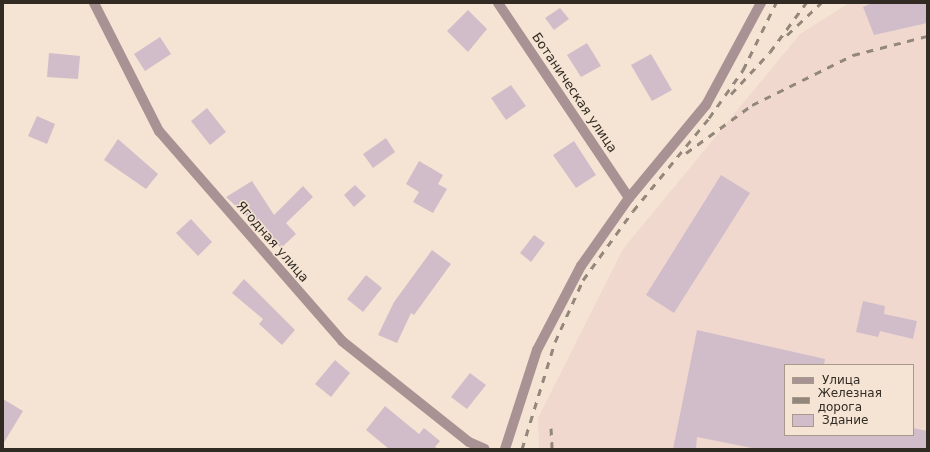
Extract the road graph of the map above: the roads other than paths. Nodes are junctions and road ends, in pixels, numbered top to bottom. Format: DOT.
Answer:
graph roads {
  1 [pos="94,3"];
  2 [pos="498,3"];
  3 [pos="761,3"];
  4 [pos="629,198"];
  5 [pos="485,449"];
  6 [pos="505,449"];
  1 -- 5 [label="street, Ягодная улица"];
  2 -- 4 [label="street, Ботаническая улица"];
  3 -- 4 [label="street"];
  4 -- 6 [label="street"];
}
